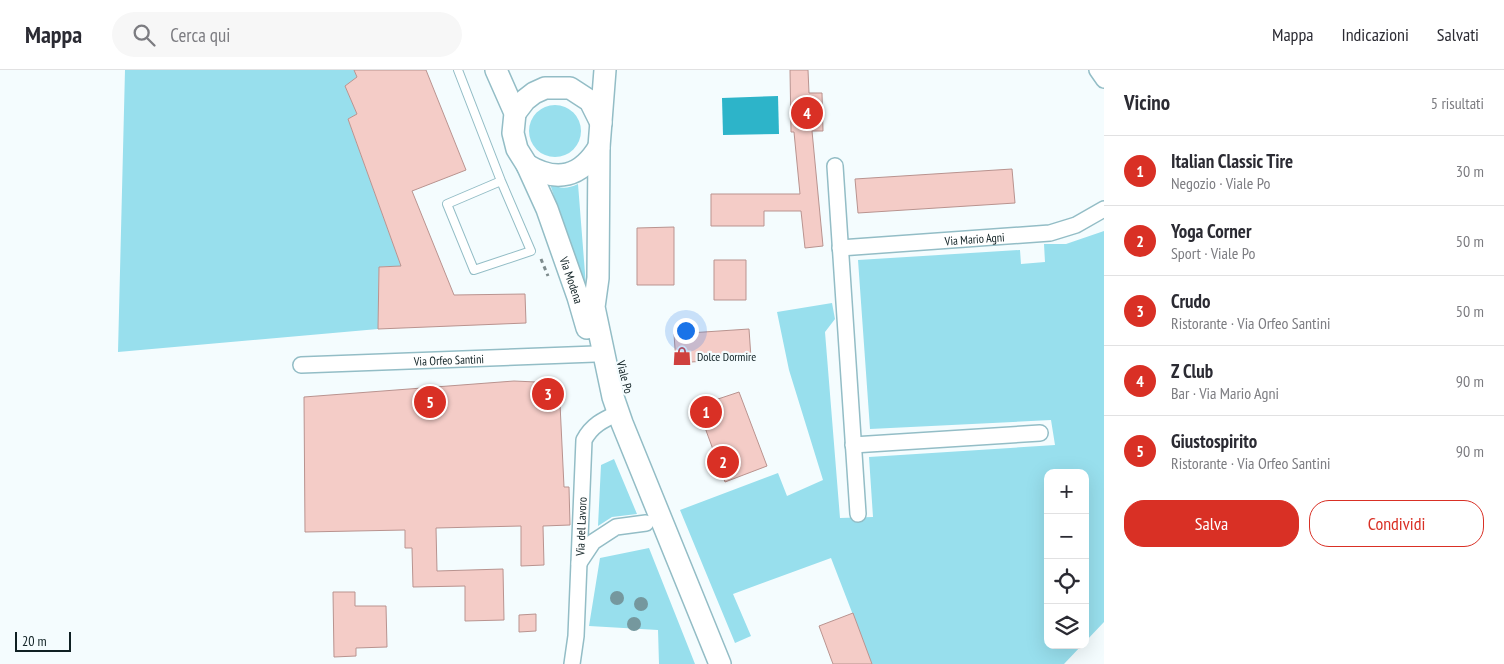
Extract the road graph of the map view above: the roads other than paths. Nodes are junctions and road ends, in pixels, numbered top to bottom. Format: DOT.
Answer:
graph roads {
  1 [pos="458,70"];
  2 [pos="496,70"];
  3 [pos="605,70"];
  4 [pos="1098,70"];
  5 [pos="549,79"];
  6 [pos="1104,80"];
  7 [pos="601,123"];
  8 [pos="518,140"];
  9 [pos="599,147"];
  10 [pos="835,166"];
  11 [pos="501,181"];
  12 [pos="1104,210"];
  13 [pos="840,248"];
  14 [pos="595,354"];
  15 [pos="301,365"];
  16 [pos="616,405"];
  17 [pos="1040,433"];
  18 [pos="853,445"];
  19 [pos="858,514"];
  20 [pos="646,523"];
  21 [pos="579,564"];
  22 [pos="573,662"];
  23 [pos="720,664"];
  1 -- 11 [label="lane"];
  2 -- 8 [label="main road, Via Modena"];
  3 -- 7 [label="main road, Viale Po"];
  4 -- 6 [label="street"];
  5 -- 7 [label="main road"];
  5 -- 8 [label="main road"];
  7 -- 9 [label="main road, Viale Po"];
  8 -- 9 [label="main road"];
  8 -- 14 [label="main road, Via Modena"];
  9 -- 16 [label="main road, Viale Po"];
  10 -- 13 [label="street"];
  11 -- 11 [label="lane"];
  12 -- 13 [label="street, Via Mario Agni"];
  13 -- 18 [label="street"];
  14 -- 15 [label="street, Via Orfeo Santini"];
  14 -- 16 [label="main road, Via Modena"];
  16 -- 21 [label="street, Via del Lavoro"];
  16 -- 23 [label="main road, Viale Po"];
  17 -- 18 [label="street"];
  18 -- 19 [label="street"];
  20 -- 21 [label="street"];
  21 -- 22 [label="street, Via del Lavoro"];
}
